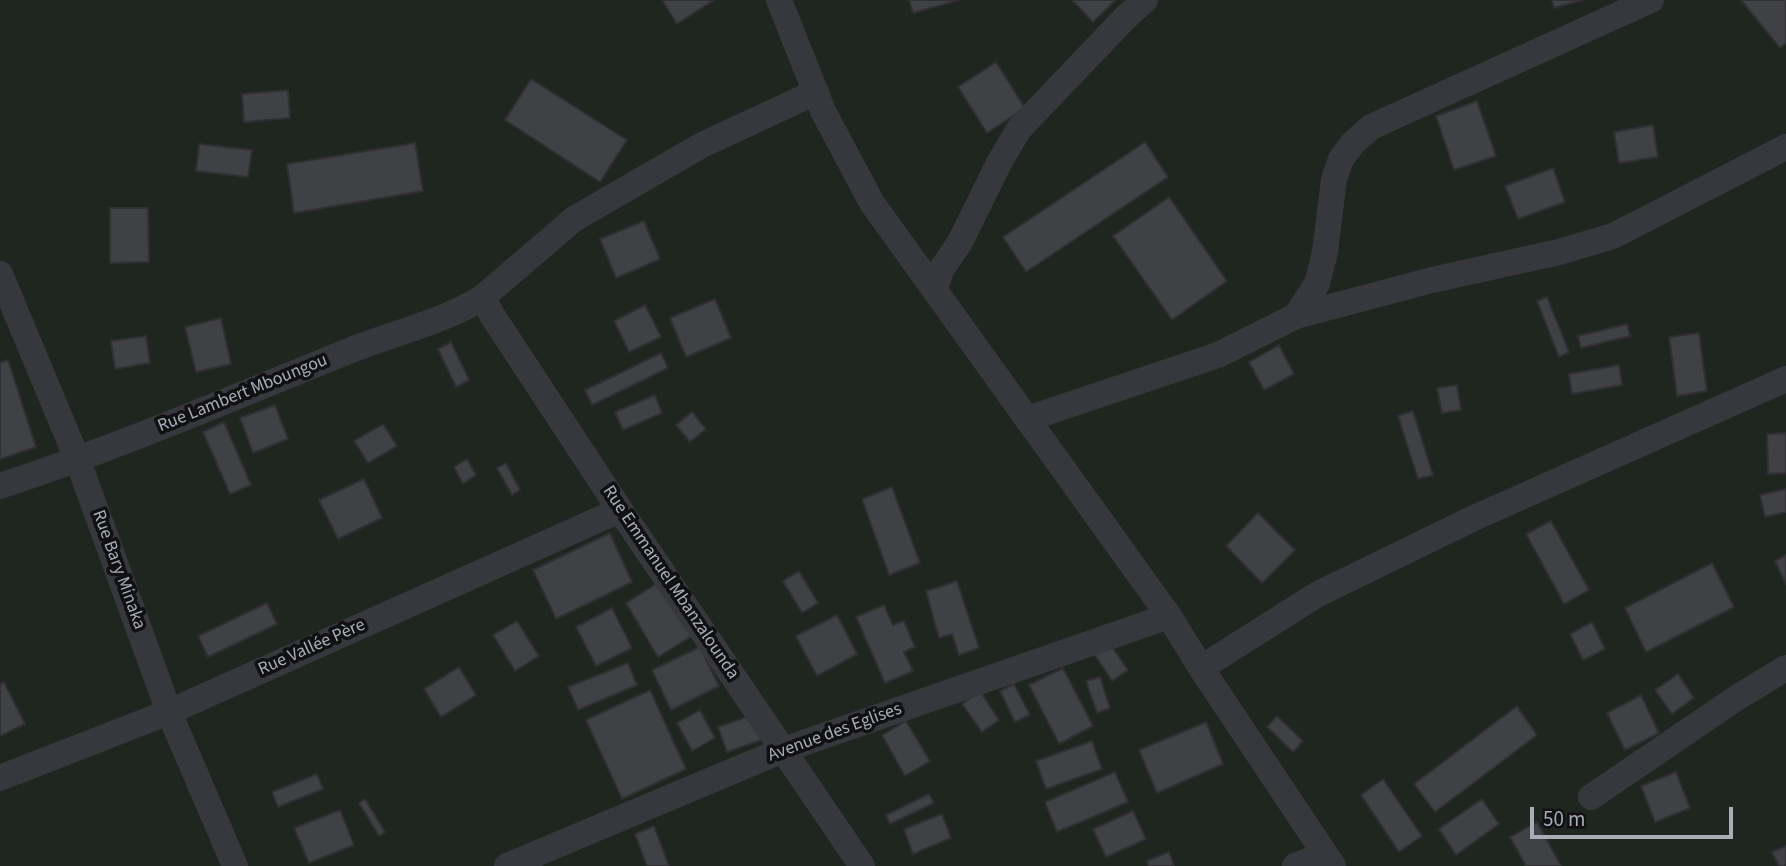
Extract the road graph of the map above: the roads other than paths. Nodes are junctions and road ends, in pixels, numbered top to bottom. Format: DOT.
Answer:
graph roads {
  1 [pos="779,0"];
  2 [pos="1145,0"];
  3 [pos="1651,0"];
  4 [pos="816,92"];
  5 [pos="1786,147"];
  6 [pos="0,274"];
  7 [pos="935,289"];
  8 [pos="483,297"];
  9 [pos="1296,316"];
  10 [pos="1786,379"];
  11 [pos="1027,419"];
  12 [pos="78,460"];
  13 [pos="0,486"];
  14 [pos="620,510"];
  15 [pos="1169,616"];
  16 [pos="1200,668"];
  17 [pos="1786,668"];
  18 [pos="169,712"];
  19 [pos="783,750"];
  20 [pos="0,778"];
  21 [pos="1591,797"];
  22 [pos="1329,861"];
  23 [pos="235,866"];
  24 [pos="506,866"];
  25 [pos="862,866"];
  26 [pos="1295,866"];
  1 -- 4 [label="street"];
  2 -- 7 [label="street"];
  3 -- 9 [label="street"];
  4 -- 7 [label="street"];
  4 -- 8 [label="street, Rue Lambert Mboungou"];
  5 -- 9 [label="street"];
  6 -- 12 [label="street, Rue Bary Minaka"];
  7 -- 11 [label="street"];
  8 -- 12 [label="street, Rue Lambert Mboungou"];
  8 -- 14 [label="street, Rue Emmanuel Mbanzalounda"];
  9 -- 11 [label="street"];
  10 -- 16 [label="street"];
  11 -- 15 [label="street"];
  12 -- 13 [label="street, Rue Lambert Mboungou"];
  12 -- 18 [label="street, Rue Bary Minaka"];
  14 -- 18 [label="street, Rue Vallée Père"];
  14 -- 19 [label="street, Rue Emmanuel Mbanzalounda"];
  15 -- 16 [label="street"];
  15 -- 19 [label="street, Avenue des Eglises"];
  16 -- 22 [label="street"];
  17 -- 21 [label="street"];
  18 -- 20 [label="street, Rue Vallée Père"];
  18 -- 23 [label="street, Rue Bary Minaka"];
  19 -- 24 [label="street, Avenue des Eglises"];
  19 -- 25 [label="street, Rue Emmanuel Mbanzalounda"];
  22 -- 26 [label="street"];
}
